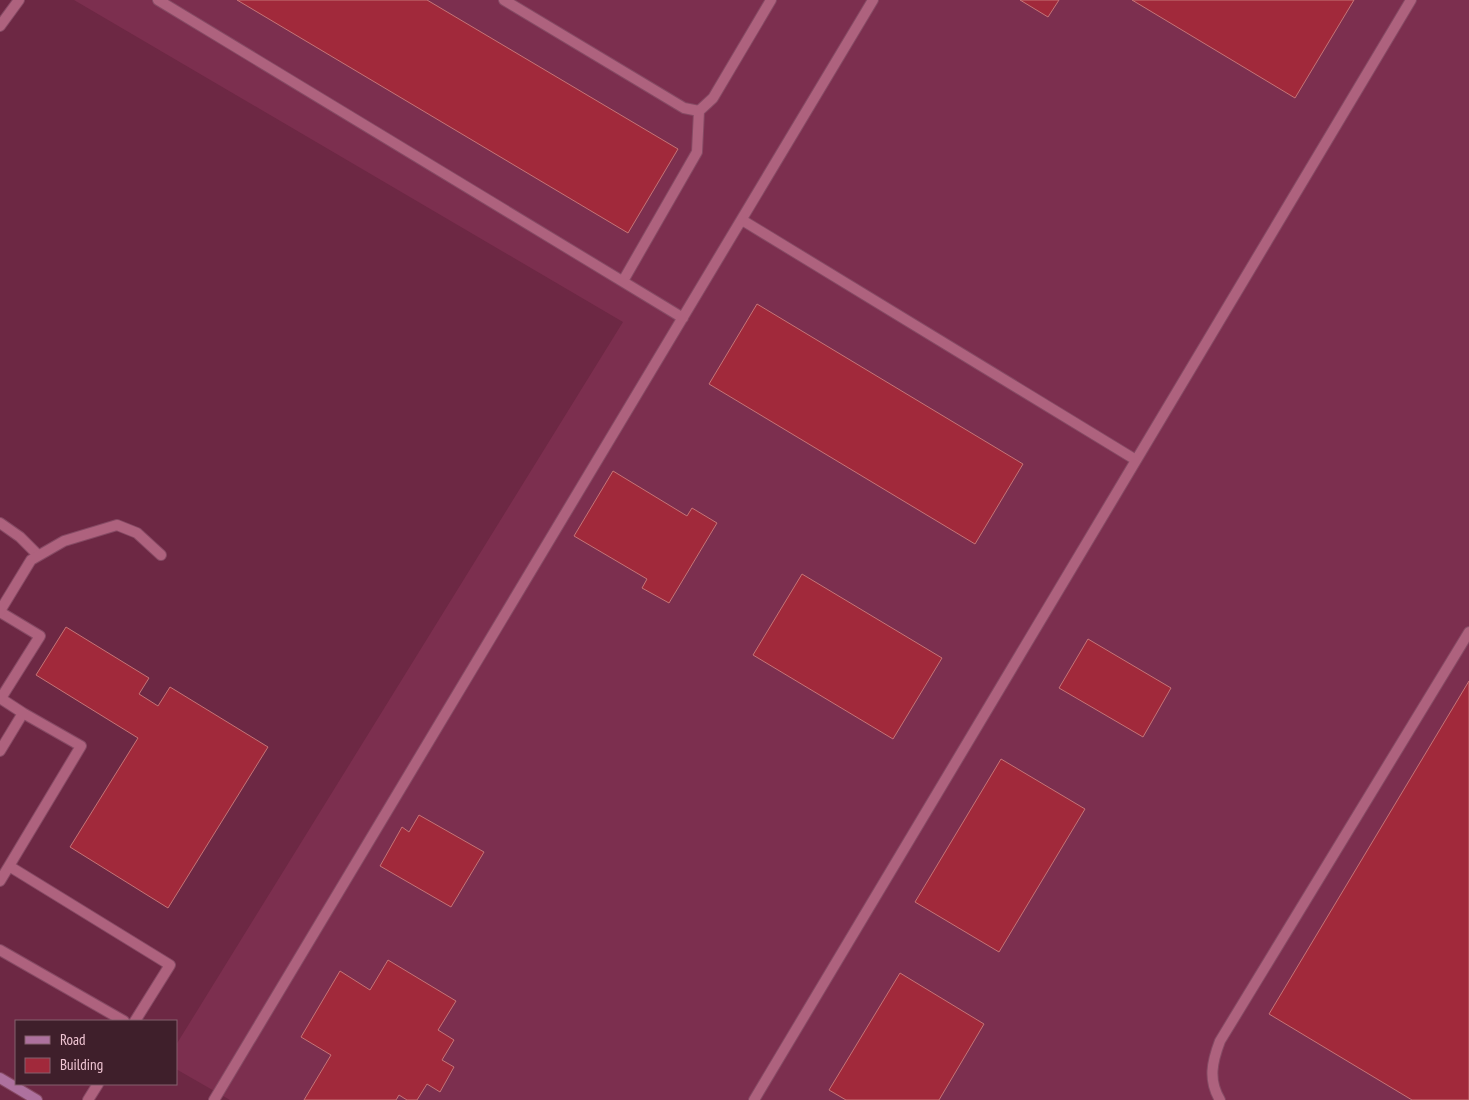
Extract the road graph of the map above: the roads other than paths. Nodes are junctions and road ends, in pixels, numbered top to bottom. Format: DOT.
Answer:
graph roads {
  1 [pos="19,0"];
  2 [pos="158,0"];
  3 [pos="504,0"];
  4 [pos="771,0"];
  5 [pos="874,0"];
  6 [pos="1412,0"];
  7 [pos="0,26"];
  8 [pos="699,111"];
  9 [pos="742,220"];
  10 [pos="623,281"];
  11 [pos="683,318"];
  12 [pos="1136,460"];
  13 [pos="0,523"];
  14 [pos="38,555"];
  15 [pos="161,555"];
  16 [pos="0,612"];
  17 [pos="1469,632"];
  18 [pos="0,698"];
  19 [pos="23,713"];
  20 [pos="0,751"];
  21 [pos="9,866"];
  22 [pos="0,881"];
  23 [pos="0,950"];
  24 [pos="122,1020"];
  25 [pos="136,1020"];
  26 [pos="0,1078"];
  27 [pos="97,1085"];
  28 [pos="216,1097"];
  29 [pos="37,1100"];
  30 [pos="88,1100"];
  31 [pos="754,1100"];
  32 [pos="1220,1100"];
  1 -- 7 [label="street"];
  2 -- 10 [label="street"];
  3 -- 8 [label="street"];
  4 -- 8 [label="street"];
  5 -- 9 [label="street"];
  6 -- 12 [label="street"];
  8 -- 10 [label="street"];
  9 -- 11 [label="street"];
  9 -- 12 [label="street"];
  10 -- 11 [label="street"];
  11 -- 28 [label="street"];
  12 -- 31 [label="street"];
  13 -- 14 [label="street"];
  14 -- 15 [label="street"];
  14 -- 16 [label="street"];
  16 -- 18 [label="street"];
  17 -- 32 [label="street"];
  18 -- 19 [label="street"];
  19 -- 20 [label="street"];
  19 -- 21 [label="street"];
  21 -- 22 [label="street"];
  21 -- 25 [label="street"];
  23 -- 24 [label="street"];
  26 -- 29 [label="main road"];
  27 -- 30 [label="street"];
}
